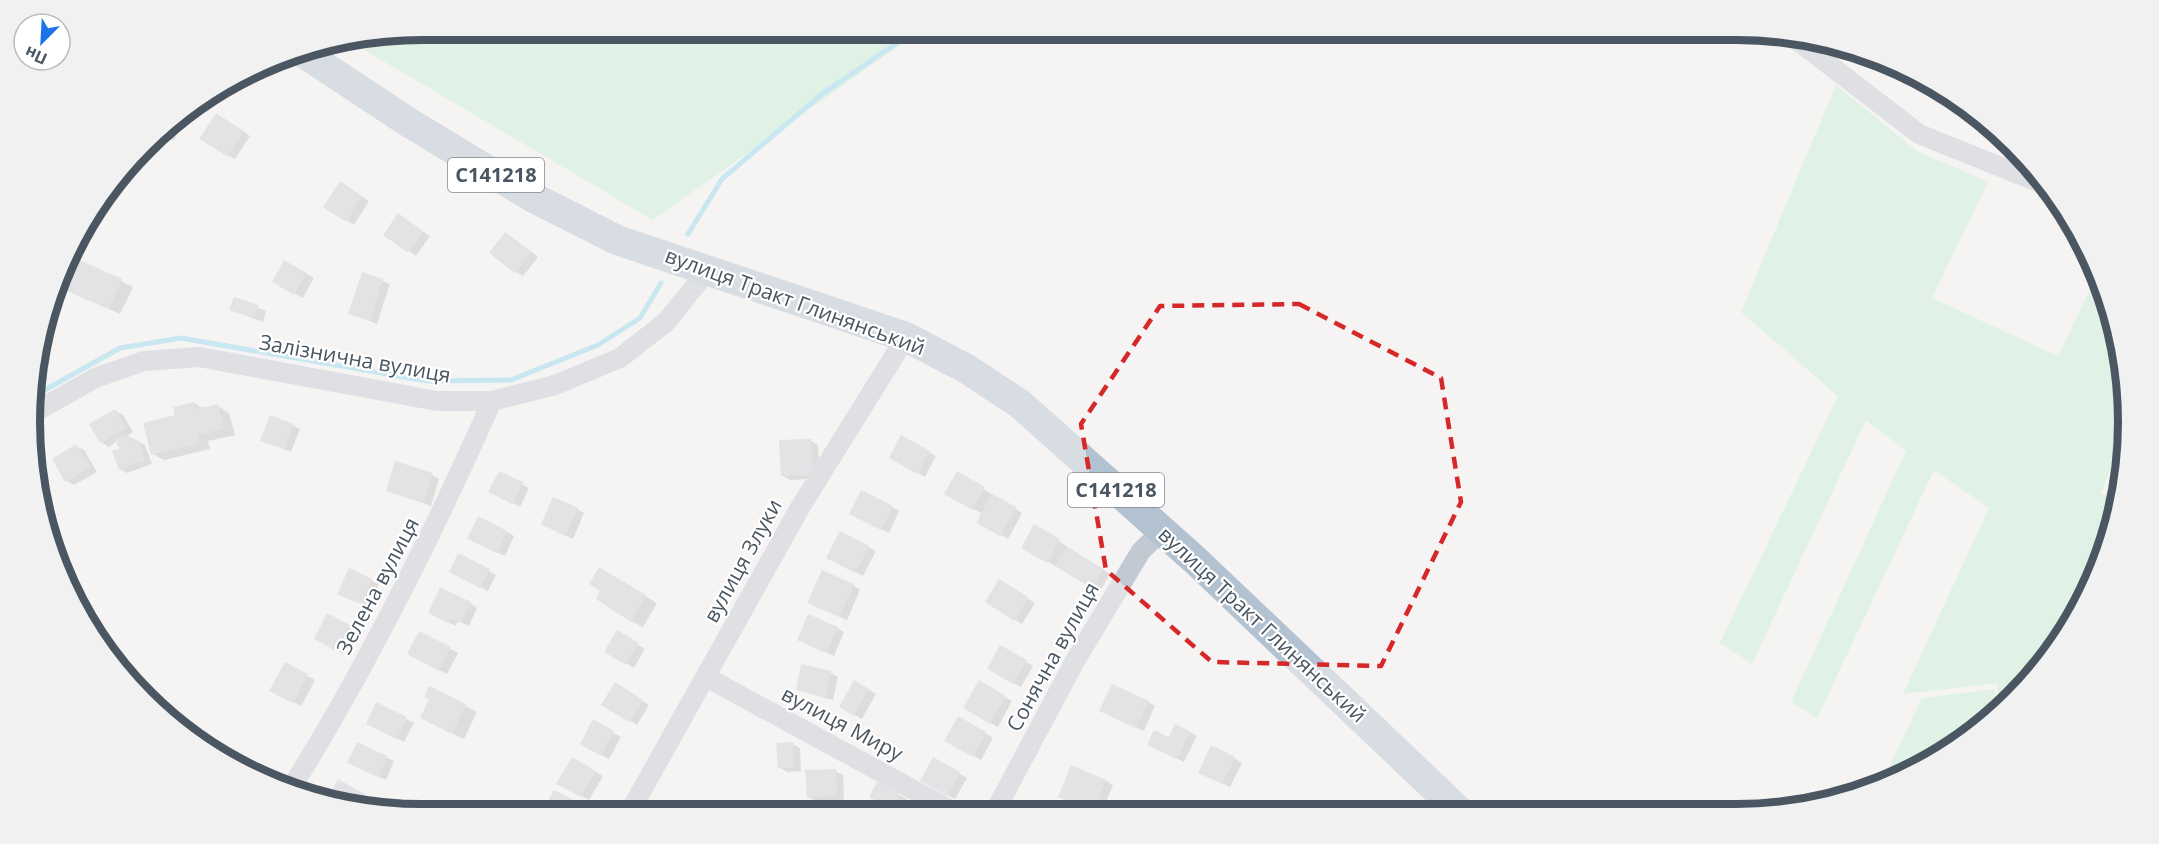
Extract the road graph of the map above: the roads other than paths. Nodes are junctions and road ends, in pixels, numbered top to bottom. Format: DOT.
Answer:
graph roads {
  1 [pos="1805,47"];
  2 [pos="310,57"];
  3 [pos="2031,179"];
  4 [pos="708,270"];
  5 [pos="906,337"];
  6 [pos="492,401"];
  7 [pos="41,409"];
  8 [pos="1162,531"];
  9 [pos="705,677"];
  10 [pos="295,782"];
  11 [pos="634,804"];
  12 [pos="939,804"];
  13 [pos="999,804"];
  14 [pos="1452,804"];
  1 -- 3 [label="street"];
  2 -- 4 [label="main road, вулиця Тракт Глинянський / С141218"];
  4 -- 5 [label="main road, вулиця Тракт Глинянський / С141218"];
  4 -- 6 [label="street, Залізнична вулиця"];
  5 -- 8 [label="main road, вулиця Тракт Глинянський / С141218"];
  5 -- 9 [label="street, вулиця Злуки"];
  6 -- 7 [label="street, Залізнична вулиця"];
  6 -- 10 [label="street, Зелена вулиця"];
  8 -- 13 [label="street, Сонячна вулиця"];
  8 -- 14 [label="main road, вулиця Тракт Глинянський / С141218"];
  9 -- 11 [label="street, вулиця Злуки"];
  9 -- 12 [label="street, вулиця Миру"];
}
